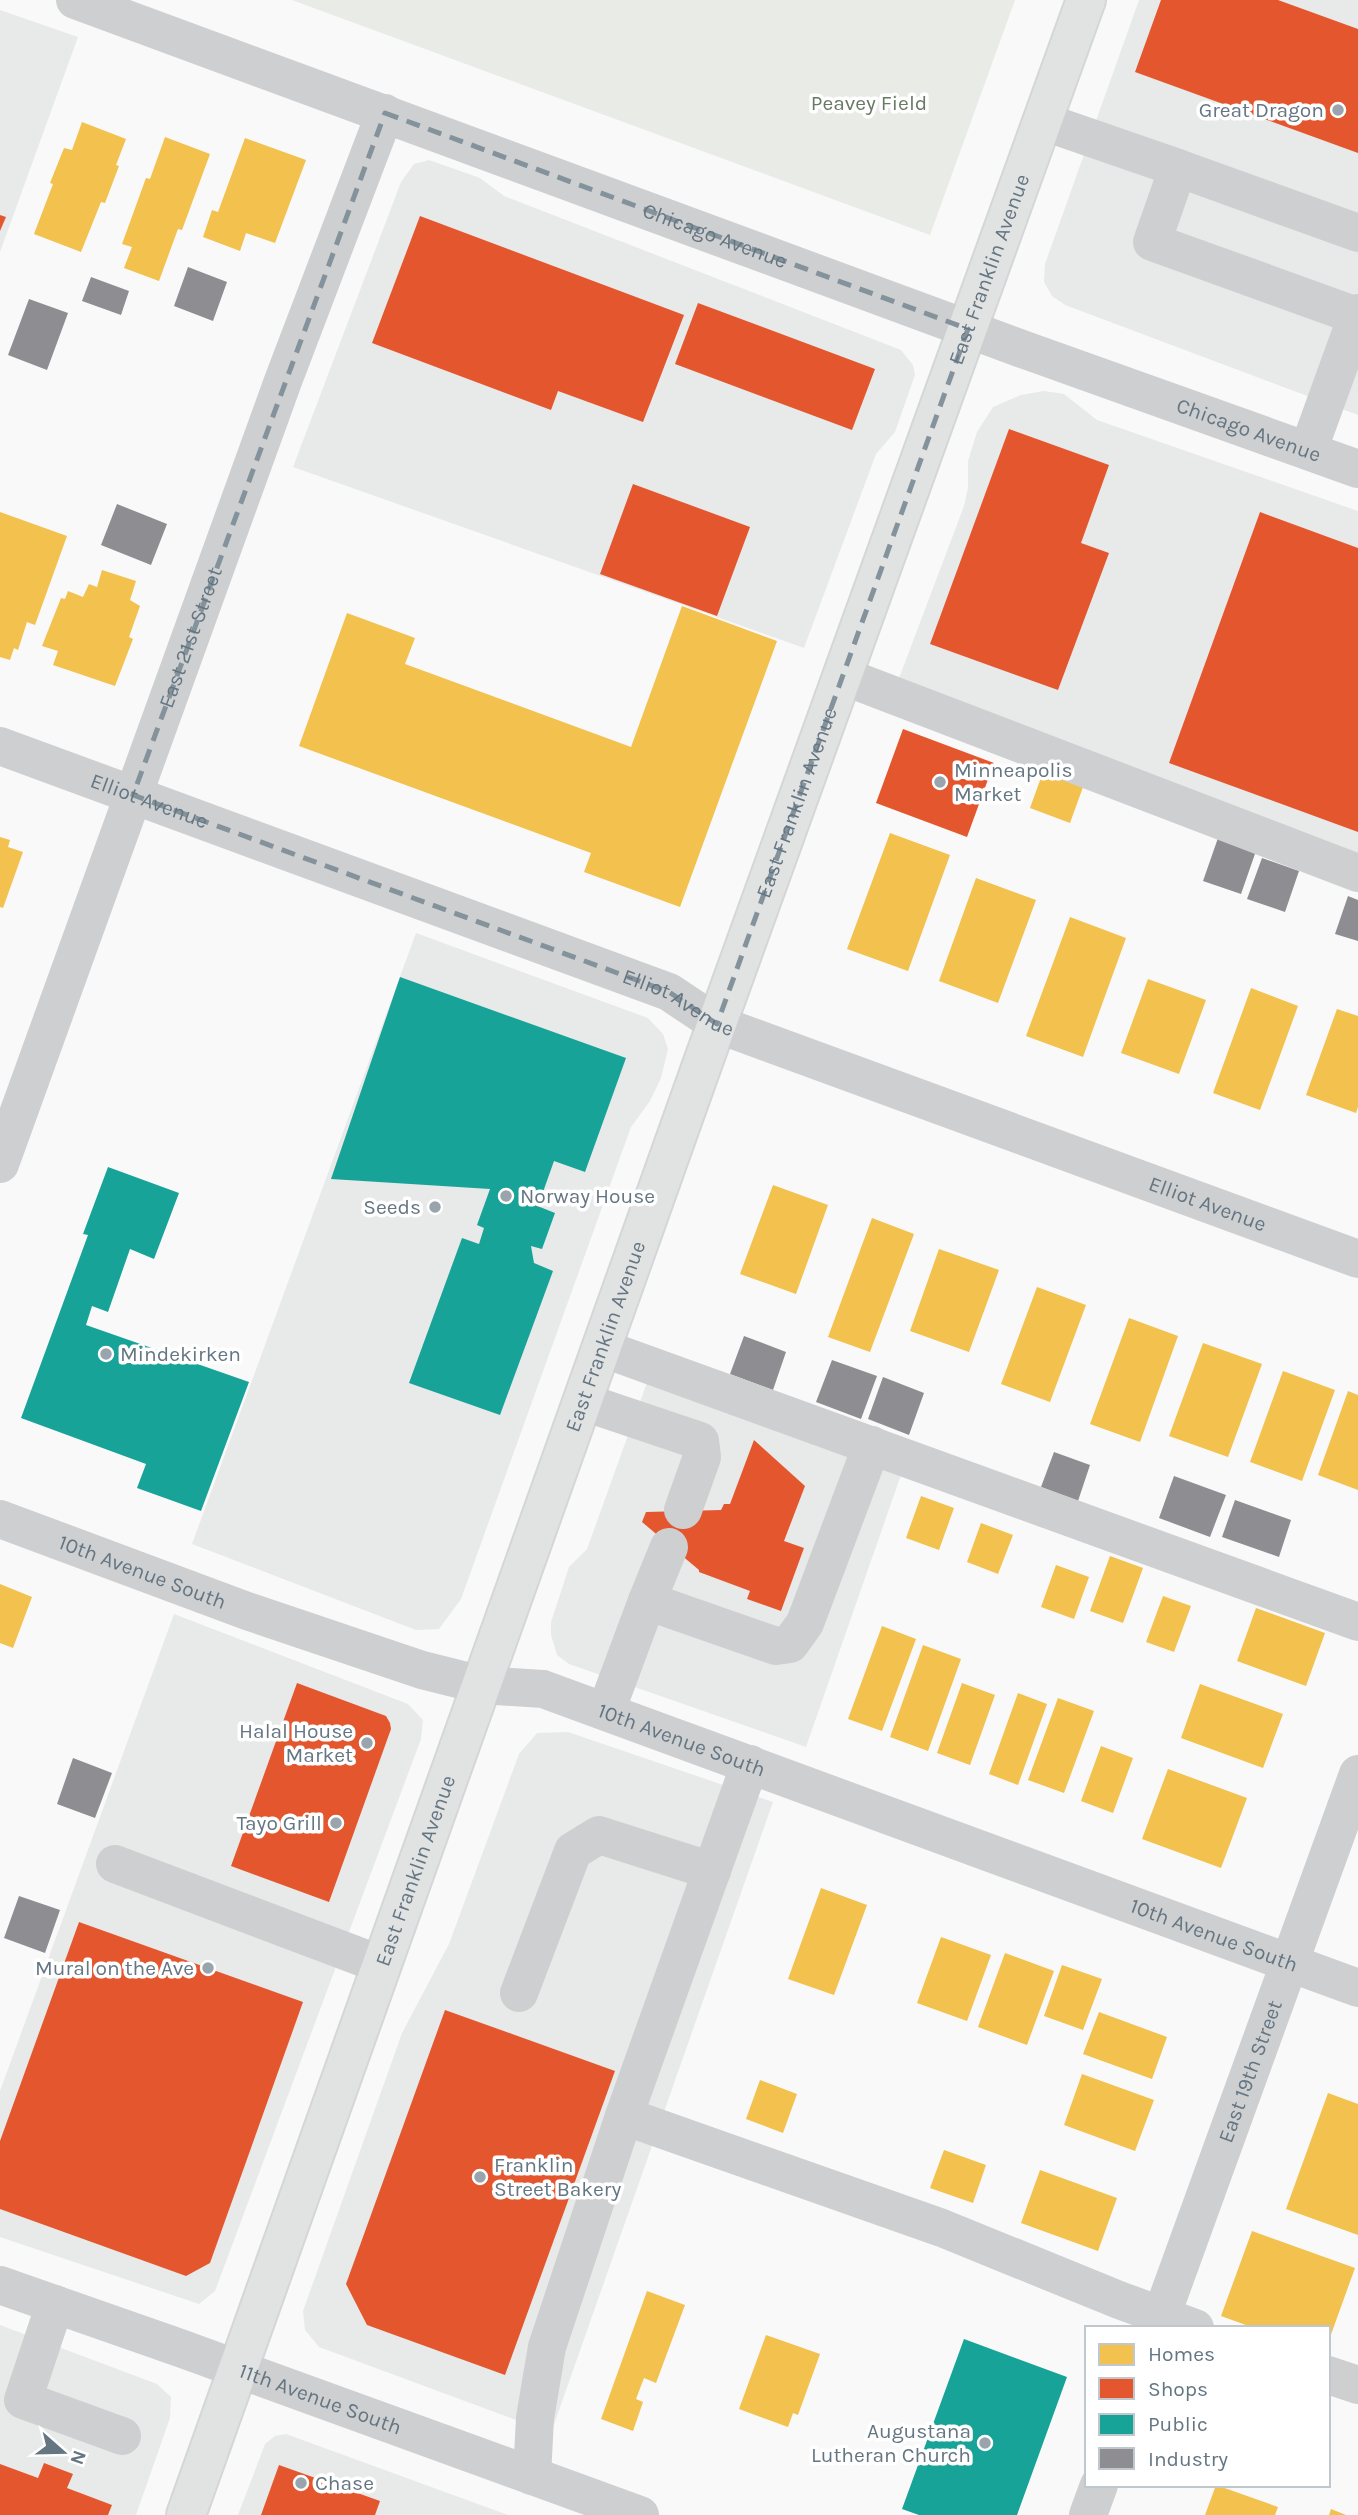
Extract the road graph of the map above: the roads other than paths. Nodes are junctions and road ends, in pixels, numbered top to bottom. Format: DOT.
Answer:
graph roads {
  1 [pos="75,0"];
  2 [pos="1086,0"];
  3 [pos="384,113"];
  4 [pos="1042,121"];
  5 [pos="1178,168"];
  6 [pos="1358,233"];
  7 [pos="1358,315"];
  8 [pos="968,329"];
  9 [pos="1308,451"];
  10 [pos="1358,468"];
  11 [pos="843,676"];
  12 [pos="0,747"];
  13 [pos="133,795"];
  14 [pos="1358,873"];
  15 [pos="717,1024"];
  16 [pos="0,1164"];
  17 [pos="1358,1259"];
  18 [pos="603,1348"];
  19 [pos="584,1402"];
  20 [pos="872,1445"];
  21 [pos="683,1510"];
  22 [pos="0,1519"];
  23 [pos="669,1547"];
  24 [pos="647,1601"];
  25 [pos="1358,1622"];
  26 [pos="482,1685"];
  27 [pos="606,1711"];
  28 [pos="750,1764"];
  29 [pos="1358,1774"];
  30 [pos="115,1864"];
  31 [pos="712,1871"];
  32 [pos="1289,1963"];
  33 [pos="382,1965"];
  34 [pos="1358,1988"];
  35 [pos="519,1993"];
  36 [pos="624,2116"];
  37 [pos="0,2286"];
  38 [pos="55,2305"];
  39 [pos="1171,2324"];
  40 [pos="239,2369"];
  41 [pos="1330,2376"];
  42 [pos="1358,2385"];
  43 [pos="122,2436"];
  44 [pos="531,2476"];
  45 [pos="1098,2487"];
  46 [pos="590,2507"];
  47 [pos="186,2515"];
  48 [pos="640,2515"];
  49 [pos="1088,2515"];
  1 -- 3 [label="street, Chicago Avenue"];
  2 -- 4 [label="main road, East Franklin Avenue"];
  3 -- 8 [label="street, Chicago Avenue"];
  3 -- 13 [label="street, East 21st Street"];
  4 -- 5 [label="street"];
  4 -- 8 [label="main road, East Franklin Avenue"];
  5 -- 6 [label="street"];
  5 -- 7 [label="street"];
  7 -- 9 [label="street"];
  8 -- 9 [label="street, Chicago Avenue"];
  8 -- 11 [label="main road, East Franklin Avenue"];
  9 -- 10 [label="street, Chicago Avenue"];
  11 -- 14 [label="street"];
  11 -- 15 [label="main road, East Franklin Avenue"];
  12 -- 13 [label="street, Elliot Avenue"];
  13 -- 15 [label="street, Elliot Avenue"];
  13 -- 16 [label="street, East 21st Street"];
  15 -- 17 [label="street, Elliot Avenue"];
  15 -- 18 [label="main road, East Franklin Avenue"];
  18 -- 19 [label="main road, East Franklin Avenue"];
  18 -- 20 [label="street"];
  19 -- 21 [label="street"];
  19 -- 26 [label="main road, East Franklin Avenue"];
  20 -- 24 [label="street"];
  20 -- 25 [label="street"];
  22 -- 26 [label="street, 10th Avenue South"];
  23 -- 24 [label="street"];
  24 -- 27 [label="street"];
  26 -- 27 [label="street, 10th Avenue South"];
  26 -- 33 [label="main road, East Franklin Avenue"];
  27 -- 28 [label="street, 10th Avenue South"];
  28 -- 31 [label="street"];
  28 -- 32 [label="street, 10th Avenue South"];
  29 -- 32 [label="street, East 19th Street"];
  30 -- 33 [label="street"];
  31 -- 35 [label="street"];
  31 -- 36 [label="street"];
  32 -- 34 [label="street, 10th Avenue South"];
  32 -- 39 [label="street, East 19th Street"];
  33 -- 40 [label="main road, East Franklin Avenue"];
  36 -- 39 [label="street"];
  36 -- 44 [label="street"];
  37 -- 38 [label="street, 11th Avenue South"];
  38 -- 40 [label="street, 11th Avenue South"];
  38 -- 43 [label="street"];
  40 -- 44 [label="street, 11th Avenue South"];
  40 -- 47 [label="main road, East Franklin Avenue"];
  41 -- 42 [label="street"];
  44 -- 46 [label="street, 11th Avenue South"];
  45 -- 49 [label="street"];
  46 -- 48 [label="street, 11th Avenue South"];
}
